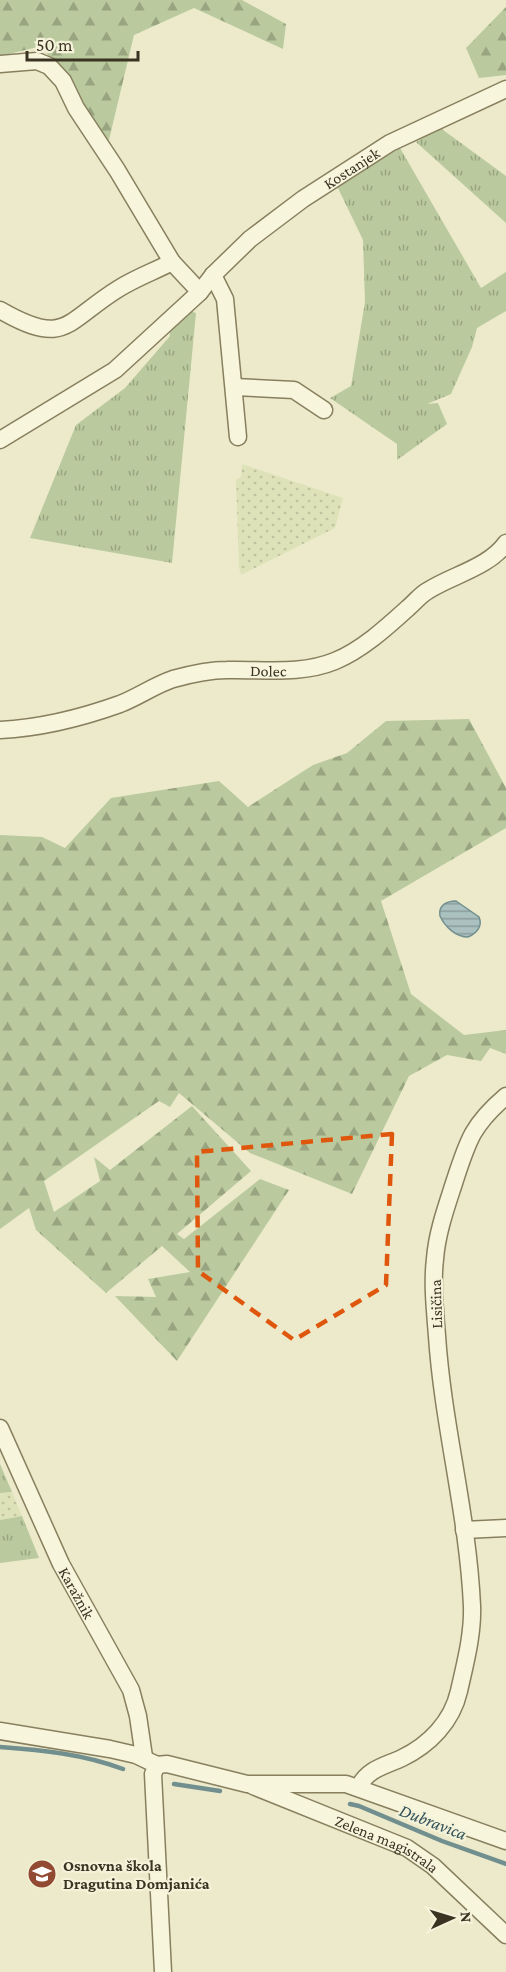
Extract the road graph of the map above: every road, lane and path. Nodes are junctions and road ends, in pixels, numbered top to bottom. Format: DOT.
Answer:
graph roads {
  1 [pos="0,64"];
  2 [pos="506,89"];
  3 [pos="172,262"];
  4 [pos="213,275"];
  5 [pos="200,292"];
  6 [pos="0,310"];
  7 [pos="234,387"];
  8 [pos="324,410"];
  9 [pos="238,437"];
  10 [pos="0,440"];
  11 [pos="506,543"];
  12 [pos="0,730"];
  13 [pos="506,1096"];
  14 [pos="0,1428"];
  15 [pos="506,1528"];
  16 [pos="464,1530"];
  17 [pos="0,1731"];
  18 [pos="150,1761"];
  19 [pos="334,1782"];
  20 [pos="247,1784"];
  21 [pos="358,1787"];
  22 [pos="320,1813"];
  23 [pos="506,1841"];
  24 [pos="506,1935"];
  25 [pos="163,1972"];
  1 -- 3 [label="street"];
  2 -- 4 [label="street, Kostanjek"];
  3 -- 5 [label="street"];
  3 -- 6 [label="street"];
  4 -- 5 [label="street, Kostanjek"];
  4 -- 7 [label="street"];
  5 -- 10 [label="street, Kostanjek"];
  7 -- 8 [label="street"];
  7 -- 9 [label="street"];
  11 -- 12 [label="street, Dolec"];
  13 -- 16 [label="street, Lisičina"];
  14 -- 18 [label="street, Karažnik"];
  15 -- 16 [label="street"];
  16 -- 21 [label="street, Lisičina"];
  17 -- 18 [label="street"];
  18 -- 20 [label="street"];
  18 -- 25 [label="street, Karažnik"];
  19 -- 20 [label="street"];
  19 -- 21 [label="street"];
  19 -- 22 [label="street"];
  20 -- 22 [label="street, Zelena magistrala"];
  21 -- 23 [label="street"];
  22 -- 24 [label="street, Zelena magistrala"];
}
